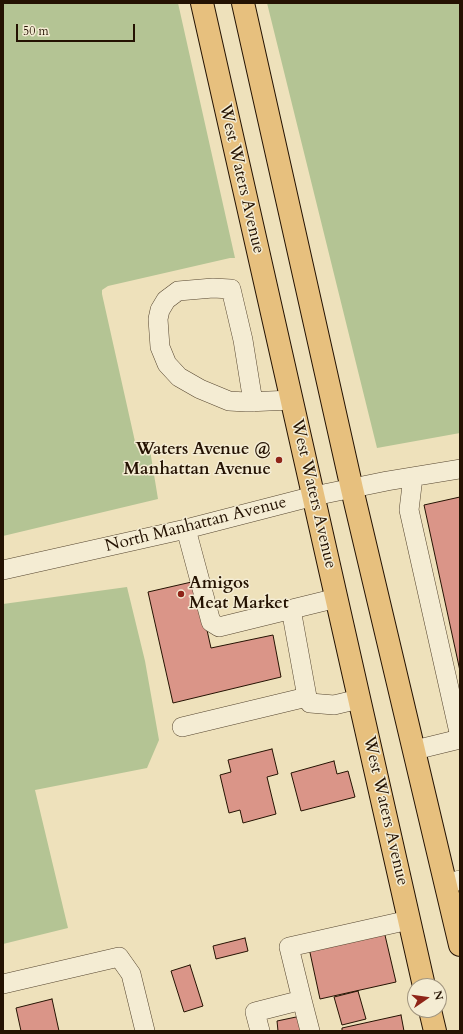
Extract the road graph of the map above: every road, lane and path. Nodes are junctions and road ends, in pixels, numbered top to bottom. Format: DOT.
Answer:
graph roads {
  1 [pos="202,3"];
  2 [pos="243,3"];
  3 [pos="292,400"];
  4 [pos="253,402"];
  5 [pos="460,469"];
  6 [pos="413,477"];
  7 [pos="352,488"];
  8 [pos="314,496"];
  9 [pos="186,529"];
  10 [pos="3,570"];
  11 [pos="337,598"];
  12 [pos="291,609"];
  13 [pos="308,697"];
  14 [pos="360,699"];
  15 [pos="182,727"];
  16 [pos="460,738"];
  17 [pos="415,750"];
  18 [pos="453,882"];
  19 [pos="409,920"];
  20 [pos="460,945"];
  21 [pos="422,978"];
  22 [pos="3,984"];
  23 [pos="302,1000"];
  24 [pos="432,1018"];
  25 [pos="145,1031"];
  26 [pos="260,1031"];
  27 [pos="310,1031"];
  28 [pos="435,1031"];
  1 -- 3 [label="main road, West Waters Avenue"];
  2 -- 7 [label="main road"];
  3 -- 4 [label="street"];
  3 -- 8 [label="main road, West Waters Avenue"];
  4 -- 4 [label="street"];
  5 -- 6 [label="street, North Manhattan Avenue"];
  6 -- 7 [label="street, North Manhattan Avenue"];
  6 -- 16 [label="street"];
  7 -- 8 [label="street, North Manhattan Avenue"];
  7 -- 17 [label="main road"];
  8 -- 9 [label="street, North Manhattan Avenue"];
  8 -- 11 [label="main road, West Waters Avenue"];
  9 -- 10 [label="street, North Manhattan Avenue"];
  9 -- 12 [label="street"];
  11 -- 12 [label="street"];
  11 -- 14 [label="main road, West Waters Avenue"];
  12 -- 13 [label="street"];
  13 -- 14 [label="street"];
  13 -- 15 [label="street"];
  14 -- 19 [label="main road, West Waters Avenue"];
  16 -- 17 [label="street"];
  17 -- 18 [label="main road"];
  18 -- 20 [label="main road"];
  19 -- 21 [label="main road, West Waters Avenue"];
  19 -- 23 [label="street"];
  22 -- 25 [label="street"];
  23 -- 26 [label="street"];
  23 -- 27 [label="street"];
  24 -- 28 [label="main road"];
}
